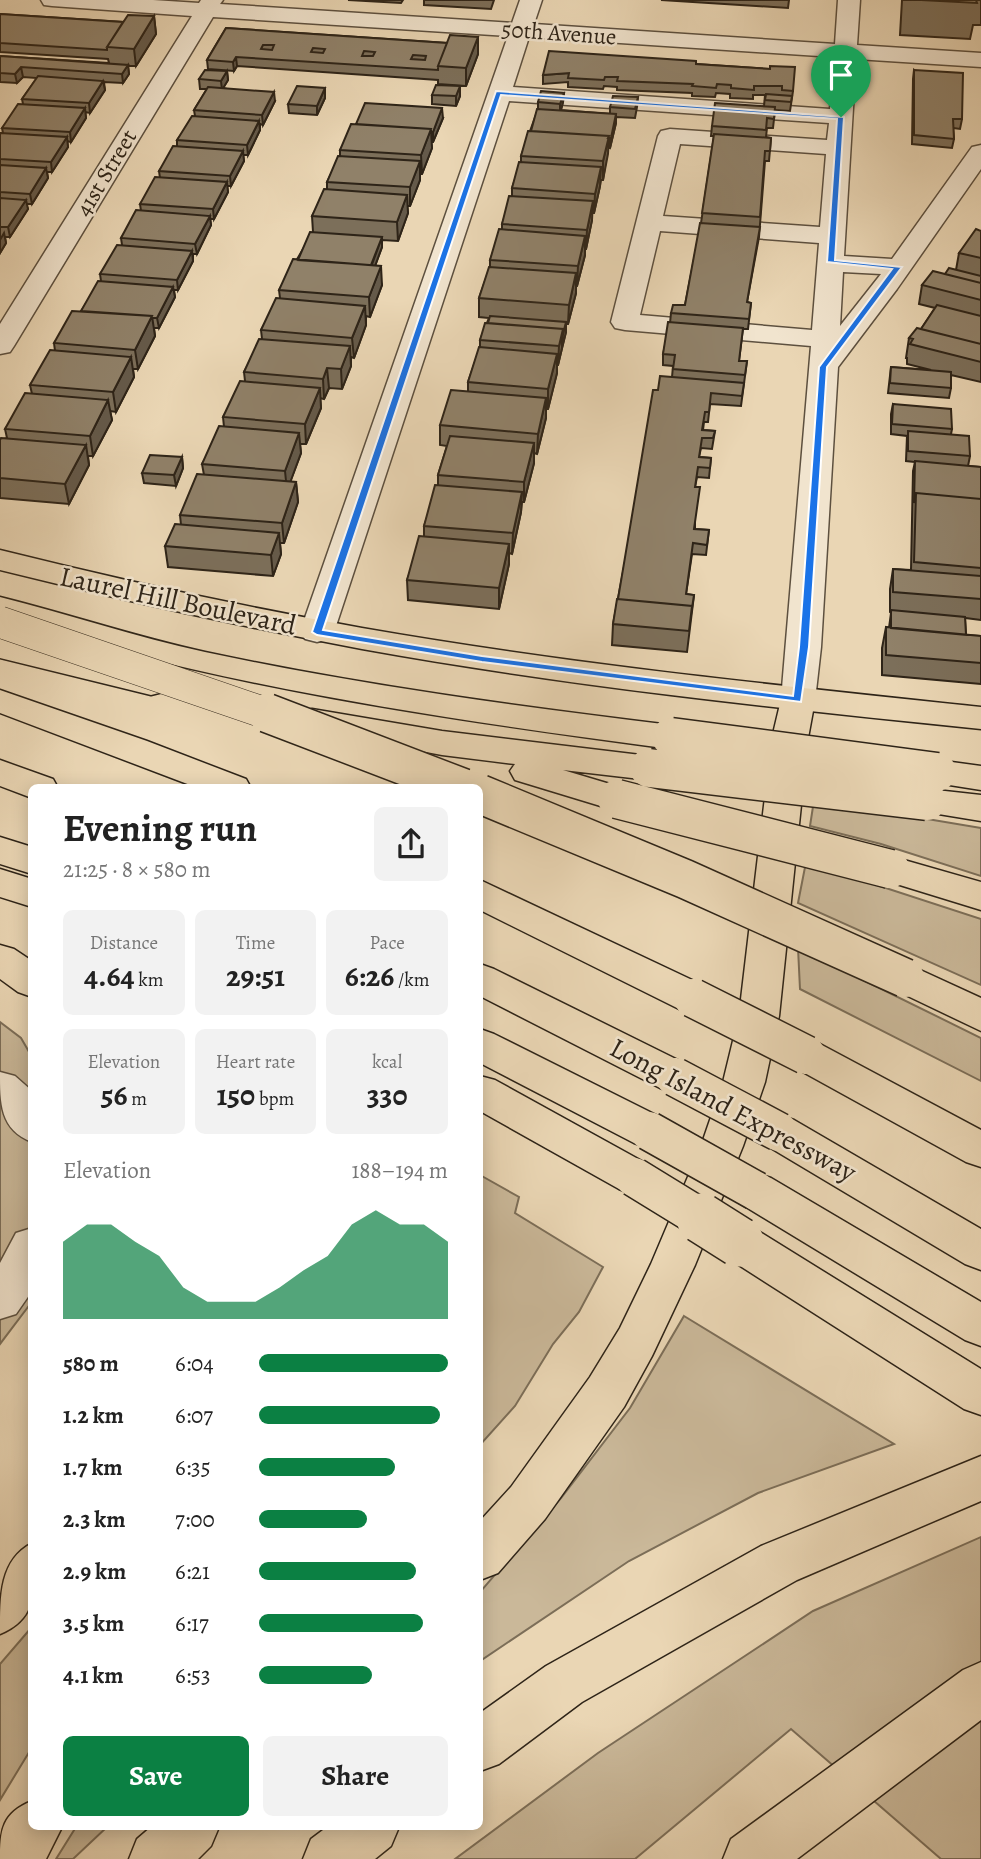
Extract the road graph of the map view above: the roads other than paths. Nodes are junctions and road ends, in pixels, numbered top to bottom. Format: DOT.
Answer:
graph roads {
  1 [pos="52,0"];
  2 [pos="531,0"];
  3 [pos="849,0"];
  4 [pos="209,5"];
  5 [pos="521,30"];
  6 [pos="846,51"];
  7 [pos="981,60"];
  8 [pos="499,93"];
  9 [pos="841,117"];
  10 [pos="839,148"];
  11 [pos="981,152"];
  12 [pos="649,223"];
  13 [pos="832,249"];
  14 [pos="898,267"];
  15 [pos="0,346"];
  16 [pos="824,353"];
  17 [pos="0,560"];
  18 [pos="0,607"];
  19 [pos="0,622"];
  20 [pos="317,632"];
  21 [pos="0,647"];
  22 [pos="798,700"];
  23 [pos="0,701"];
  24 [pos="981,718"];
  25 [pos="442,743"];
  26 [pos="0,772"];
  27 [pos="981,778"];
  28 [pos="30,784"];
  29 [pos="223,784"];
  30 [pos="452,784"];
  31 [pos="932,787"];
  32 [pos="483,795"];
  33 [pos="981,807"];
  34 [pos="0,850"];
  35 [pos="28,860"];
  36 [pos="0,882"];
  37 [pos="28,892"];
  38 [pos="483,895"];
  39 [pos="981,896"];
  40 [pos="0,959"];
  41 [pos="28,979"];
  42 [pos="483,981"];
  43 [pos="981,1016"];
  44 [pos="483,1047"];
  45 [pos="0,1087"];
  46 [pos="483,1094"];
  47 [pos="28,1119"];
  48 [pos="981,1150"];
  49 [pos="981,1251"];
  50 [pos="28,1255"];
  51 [pos="0,1300"];
  52 [pos="981,1326"];
  53 [pos="974,1390"];
  54 [pos="981,1478"];
  55 [pos="483,1553"];
  56 [pos="28,1572"];
  57 [pos="0,1609"];
  58 [pos="981,1688"];
  59 [pos="483,1743"];
  60 [pos="33,1830"];
  61 [pos="189,1830"];
  62 [pos="368,1830"];
  63 [pos="14,1859"];
  64 [pos="157,1859"];
  65 [pos="331,1859"];
  66 [pos="751,1859"];
  1 -- 4 [label="street, 50th Avenue"];
  2 -- 5 [label="street"];
  3 -- 6 [label="street"];
  4 -- 5 [label="street, 50th Avenue"];
  4 -- 15 [label="street, 41st Street"];
  5 -- 6 [label="street, 50th Avenue"];
  5 -- 8 [label="street"];
  6 -- 7 [label="street, 50th Avenue"];
  6 -- 9 [label="street"];
  8 -- 9 [label="street"];
  8 -- 20 [label="street"];
  9 -- 10 [label="street"];
  10 -- 12 [label="street"];
  10 -- 13 [label="street"];
  11 -- 14 [label="street"];
  12 -- 13 [label="street"];
  12 -- 16 [label="street"];
  13 -- 14 [label="street"];
  13 -- 16 [label="street"];
  14 -- 16 [label="street"];
  16 -- 22 [label="street"];
  17 -- 20 [label="main road, Laurel Hill Boulevard"];
  18 -- 31 [label="main road, bridge"];
  19 -- 30 [label="main road, bridge"];
  20 -- 22 [label="main road, Laurel Hill Boulevard"];
  21 -- 25 [label="main road"];
  22 -- 24 [label="main road, Laurel Hill Boulevard"];
  22 -- 55 [label="main road"];
  23 -- 29 [label="main road"];
  25 -- 31 [label="main road, bridge"];
  25 -- 39 [label="main road, bridge"];
  26 -- 28 [label="main road"];
  27 -- 31 [label="main road"];
  31 -- 33 [label="main road"];
  32 -- 43 [label="main road, bridge"];
  34 -- 35 [label="main road"];
  36 -- 37 [label="main road"];
  38 -- 48 [label="main road, bridge"];
  40 -- 41 [label="main road"];
  42 -- 49 [label="main road, Long Island Expressway, bridge"];
  44 -- 52 [label="main road, bridge"];
  45 -- 47 [label="street"];
  46 -- 53 [label="main road, bridge"];
  50 -- 51 [label="street"];
  54 -- 59 [label="main road"];
  56 -- 57 [label="main road"];
  58 -- 66 [label="main road"];
  60 -- 63 [label="main road"];
  61 -- 64 [label="main road"];
  62 -- 65 [label="main road"];
}
